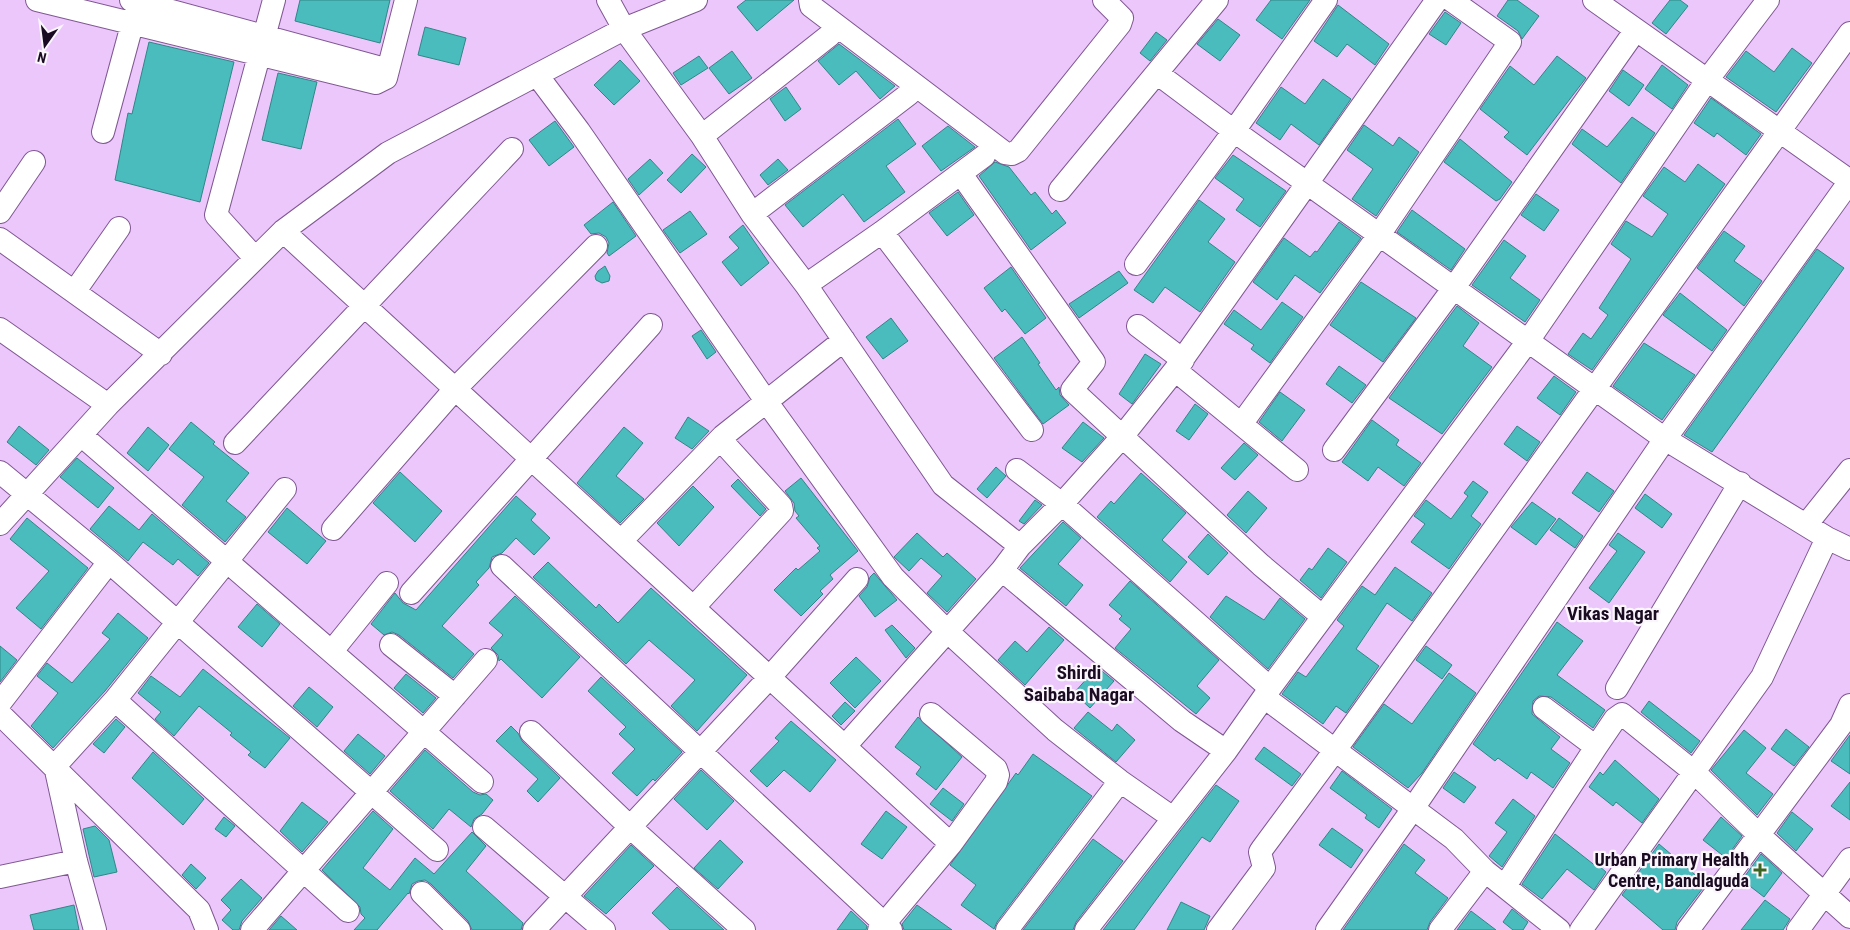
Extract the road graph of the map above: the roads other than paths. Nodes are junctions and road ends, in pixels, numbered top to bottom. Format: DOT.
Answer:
graph roads {
  1 [pos="37,0"];
  2 [pos="274,0"];
  3 [pos="406,0"];
  4 [pos="608,0"];
  5 [pos="696,0"];
  6 [pos="810,0"];
  7 [pos="1104,0"];
  8 [pos="1217,0"];
  9 [pos="1326,0"];
  10 [pos="1437,0"];
  11 [pos="1451,0"];
  12 [pos="1594,0"];
  13 [pos="1768,0"];
  14 [pos="136,1"];
  15 [pos="671,5"];
  16 [pos="132,24"];
  17 [pos="624,29"];
  18 [pos="1635,31"];
  19 [pos="1850,32"];
  20 [pos="830,35"];
  21 [pos="263,46"];
  22 [pos="1158,74"];
  23 [pos="537,75"];
  24 [pos="1708,79"];
  25 [pos="909,94"];
  26 [pos="1780,130"];
  27 [pos="1234,131"];
  28 [pos="103,132"];
  29 [pos="702,136"];
  30 [pos="512,149"];
  31 [pos="984,156"];
  32 [pos="34,162"];
  33 [pos="961,174"];
  34 [pos="1850,181"];
  35 [pos="1308,184"];
  36 [pos="1060,190"];
  37 [pos="0,212"];
  38 [pos="752,214"];
  39 [pos="119,228"];
  40 [pos="282,231"];
  41 [pos="882,232"];
  42 [pos="1379,235"];
  43 [pos="0,239"];
  44 [pos="596,246"];
  45 [pos="255,258"];
  46 [pos="1136,264"];
  47 [pos="806,284"];
  48 [pos="1453,288"];
  49 [pos="75,291"];
  50 [pos="364,305"];
  51 [pos="652,325"];
  52 [pos="1138,326"];
  53 [pos="0,329"];
  54 [pos="844,340"];
  55 [pos="1528,341"];
  56 [pos="161,354"];
  57 [pos="1179,365"];
  58 [pos="456,389"];
  59 [pos="1595,389"];
  60 [pos="766,401"];
  61 [pos="108,405"];
  62 [pos="1242,423"];
  63 [pos="1032,430"];
  64 [pos="81,435"];
  65 [pos="1121,438"];
  66 [pos="720,439"];
  67 [pos="1665,439"];
  68 [pos="235,443"];
  69 [pos="1334,450"];
  70 [pos="532,459"];
  71 [pos="1017,470"];
  72 [pos="1297,470"];
  73 [pos="1850,470"];
  74 [pos="0,472"];
  75 [pos="1740,483"];
  76 [pos="285,489"];
  77 [pos="27,492"];
  78 [pos="1062,504"];
  79 [pos="0,524"];
  80 [pos="1806,525"];
  81 [pos="333,529"];
  82 [pos="1827,538"];
  83 [pos="621,541"];
  84 [pos="1020,546"];
  85 [pos="1850,549"];
  86 [pos="227,561"];
  87 [pos="109,562"];
  88 [pos="502,566"];
  89 [pos="1002,570"];
  90 [pos="857,579"];
  91 [pos="387,583"];
  92 [pos="411,593"];
  93 [pos="694,607"];
  94 [pos="1323,617"];
  95 [pos="178,620"];
  96 [pos="947,631"];
  97 [pos="391,645"];
  98 [pos="332,652"];
  99 [pos="486,660"];
  100 [pos="770,677"];
  101 [pos="1617,688"];
  102 [pos="1267,692"];
  103 [pos="455,696"];
  104 [pos="115,700"];
  105 [pos="0,703"];
  106 [pos="1850,705"];
  107 [pos="1544,708"];
  108 [pos="0,714"];
  109 [pos="931,714"];
  110 [pos="423,732"];
  111 [pos="531,732"];
  112 [pos="846,745"];
  113 [pos="1596,747"];
  114 [pos="1336,749"];
  115 [pos="1226,751"];
  116 [pos="700,752"];
  117 [pos="55,766"];
  118 [pos="1694,772"];
  119 [pos="482,782"];
  120 [pos="1120,782"];
  121 [pos="371,794"];
  122 [pos="1412,810"];
  123 [pos="1173,818"];
  124 [pos="484,827"];
  125 [pos="630,827"];
  126 [pos="1760,836"];
  127 [pos="951,844"];
  128 [pos="437,850"];
  129 [pos="1850,859"];
  130 [pos="76,861"];
  131 [pos="303,871"];
  132 [pos="1485,871"];
  133 [pos="0,877"];
  134 [pos="1505,886"];
  135 [pos="422,893"];
  136 [pos="1825,894"];
  137 [pos="565,897"];
  138 [pos="348,911"];
  139 [pos="1850,917"];
  140 [pos="203,920"];
  141 [pos="885,928"];
  142 [pos="95,930"];
  143 [pos="222,930"];
  144 [pos="252,930"];
  145 [pos="459,930"];
  146 [pos="534,930"];
  147 [pos="604,930"];
  148 [pos="744,930"];
  149 [pos="1007,930"];
  150 [pos="1086,930"];
  151 [pos="1218,930"];
  152 [pos="1326,930"];
  153 [pos="1440,930"];
  154 [pos="1559,930"];
  155 [pos="1581,930"];
  156 [pos="1688,930"];
  157 [pos="1798,930"];
  1 -- 16 [label="street"];
  2 -- 21 [label="street"];
  3 -- 21 [label="street"];
  4 -- 17 [label="street"];
  5 -- 15 [label="street"];
  6 -- 7 [label="street"];
  8 -- 22 [label="street"];
  9 -- 27 [label="street"];
  10 -- 35 [label="street"];
  11 -- 42 [label="street"];
  12 -- 18 [label="street"];
  13 -- 24 [label="street"];
  14 -- 16 [label="street"];
  14 -- 21 [label="street"];
  15 -- 17 [label="street"];
  16 -- 21 [label="street"];
  16 -- 28 [label="street"];
  17 -- 23 [label="street"];
  17 -- 29 [label="street"];
  18 -- 24 [label="street"];
  18 -- 48 [label="street"];
  19 -- 26 [label="street"];
  20 -- 29 [label="street"];
  21 -- 45 [label="street"];
  22 -- 27 [label="street"];
  22 -- 36 [label="street"];
  23 -- 40 [label="street"];
  23 -- 60 [label="street"];
  24 -- 26 [label="street"];
  24 -- 55 [label="street"];
  25 -- 38 [label="street"];
  26 -- 34 [label="street"];
  26 -- 59 [label="street"];
  27 -- 35 [label="street"];
  27 -- 46 [label="street"];
  29 -- 38 [label="street"];
  30 -- 50 [label="street"];
  31 -- 33 [label="street"];
  32 -- 37 [label="street"];
  33 -- 41 [label="street"];
  33 -- 65 [label="street"];
  34 -- 67 [label="street"];
  35 -- 42 [label="street"];
  35 -- 57 [label="street"];
  38 -- 47 [label="street"];
  39 -- 49 [label="street"];
  40 -- 45 [label="street"];
  40 -- 50 [label="street"];
  41 -- 47 [label="street"];
  41 -- 63 [label="street"];
  42 -- 48 [label="street"];
  42 -- 62 [label="street"];
  43 -- 49 [label="street"];
  44 -- 58 [label="street"];
  45 -- 56 [label="street"];
  47 -- 54 [label="street"];
  48 -- 55 [label="street"];
  48 -- 69 [label="street"];
  49 -- 56 [label="street"];
  50 -- 58 [label="street"];
  50 -- 68 [label="street"];
  51 -- 70 [label="street"];
  52 -- 57 [label="street"];
  53 -- 61 [label="street"];
  54 -- 60 [label="street"];
  54 -- 84 [label="street"];
  55 -- 59 [label="street"];
  55 -- 94 [label="street"];
  56 -- 61 [label="street"];
  57 -- 62 [label="street"];
  57 -- 65 [label="street"];
  58 -- 70 [label="street"];
  58 -- 81 [label="street"];
  59 -- 67 [label="street"];
  59 -- 114 [label="street"];
  60 -- 66 [label="street"];
  60 -- 96 [label="street"];
  61 -- 64 [label="street"];
  62 -- 72 [label="street"];
  64 -- 77 [label="street"];
  64 -- 86 [label="street"];
  65 -- 78 [label="street"];
  65 -- 94 [label="street"];
  66 -- 83 [label="street"];
  66 -- 93 [label="street"];
  67 -- 75 [label="street"];
  67 -- 122 [label="street"];
  70 -- 83 [label="street"];
  70 -- 92 [label="street"];
  71 -- 78 [label="street"];
  73 -- 80 [label="street"];
  74 -- 77 [label="street"];
  75 -- 80 [label="street"];
  75 -- 101 [label="street"];
  76 -- 86 [label="street"];
  77 -- 79 [label="street"];
  77 -- 87 [label="street"];
  78 -- 84 [label="street"];
  78 -- 102 [label="street"];
  80 -- 82 [label="street"];
  82 -- 85 [label="street"];
  82 -- 118 [label="street"];
  83 -- 93 [label="street"];
  84 -- 89 [label="street"];
  86 -- 95 [label="street"];
  86 -- 98 [label="street"];
  87 -- 95 [label="street"];
  87 -- 105 [label="street"];
  88 -- 116 [label="street"];
  89 -- 96 [label="street"];
  89 -- 115 [label="street"];
  90 -- 100 [label="street"];
  91 -- 98 [label="street"];
  93 -- 100 [label="street"];
  94 -- 102 [label="street"];
  95 -- 104 [label="street"];
  95 -- 121 [label="street"];
  96 -- 112 [label="street"];
  96 -- 120 [label="street"];
  97 -- 103 [label="street"];
  98 -- 110 [label="street"];
  99 -- 103 [label="street"];
  100 -- 112 [label="street"];
  100 -- 116 [label="street"];
  102 -- 114 [label="street"];
  102 -- 115 [label="street"];
  103 -- 110 [label="street"];
  104 -- 117 [label="street"];
  104 -- 131 [label="street"];
  106 -- 126 [label="street"];
  107 -- 113 [label="street"];
  108 -- 117 [label="street"];
  109 -- 127 [label="street"];
  110 -- 119 [label="street"];
  110 -- 121 [label="street"];
  111 -- 125 [label="street"];
  112 -- 127 [label="street"];
  113 -- 118 [label="street"];
  113 -- 134 [label="street"];
  114 -- 122 [label="street"];
  114 -- 151 [label="street"];
  115 -- 123 [label="street"];
  116 -- 125 [label="street"];
  116 -- 141 [label="street"];
  117 -- 130 [label="street"];
  117 -- 140 [label="street"];
  118 -- 126 [label="street"];
  118 -- 155 [label="street"];
  120 -- 123 [label="street"];
  120 -- 149 [label="street"];
  121 -- 128 [label="street"];
  121 -- 131 [label="street"];
  122 -- 132 [label="street"];
  122 -- 152 [label="street"];
  123 -- 150 [label="street"];
  124 -- 137 [label="street"];
  125 -- 137 [label="street"];
  125 -- 148 [label="street"];
  126 -- 136 [label="street"];
  126 -- 156 [label="street"];
  127 -- 141 [label="street"];
  129 -- 136 [label="street"];
  130 -- 133 [label="street"];
  130 -- 142 [label="street"];
  131 -- 138 [label="street"];
  131 -- 144 [label="street"];
  132 -- 134 [label="street"];
  132 -- 153 [label="street"];
  134 -- 154 [label="street"];
  135 -- 145 [label="street"];
  136 -- 139 [label="street"];
  136 -- 157 [label="street"];
  137 -- 146 [label="street"];
  137 -- 147 [label="street"];
  140 -- 143 [label="street"];
}
